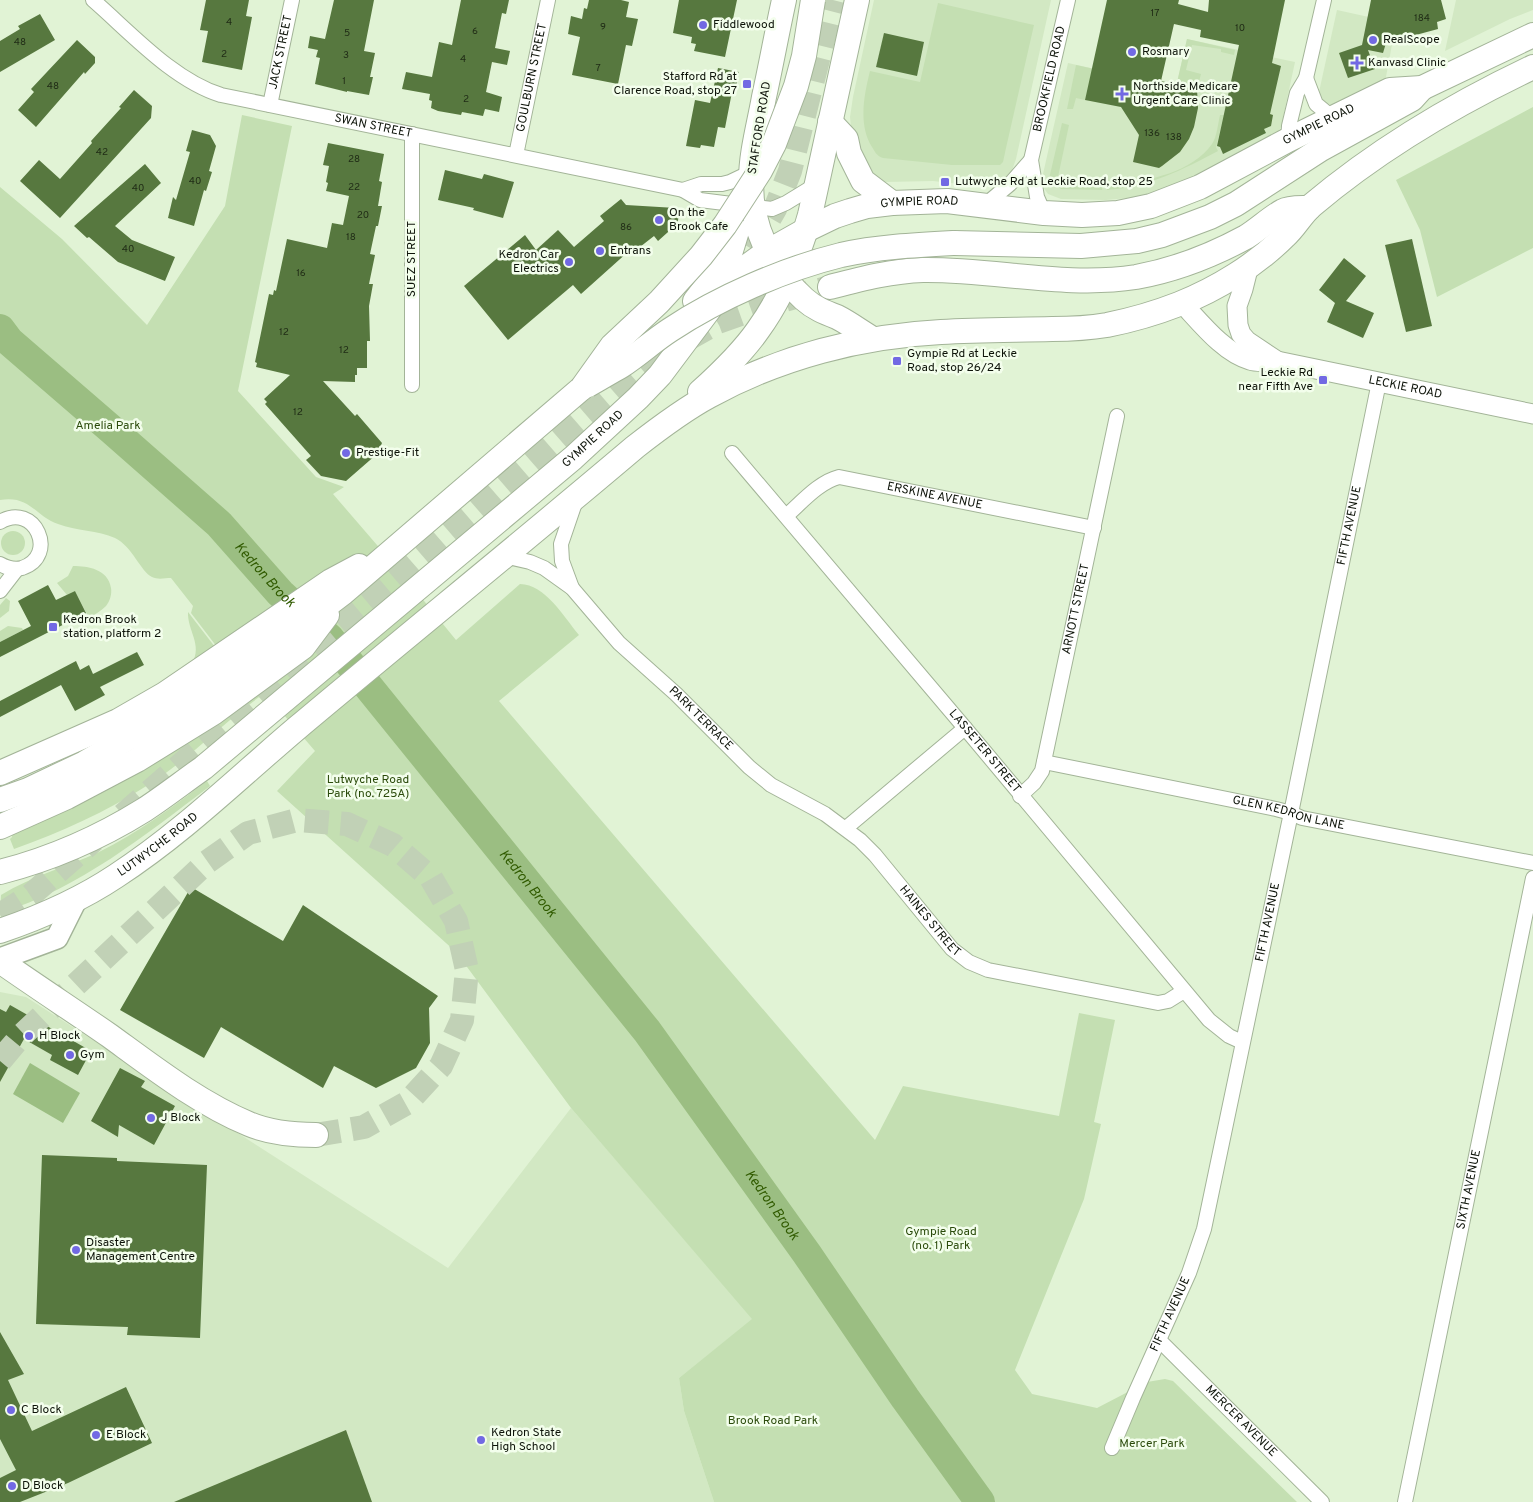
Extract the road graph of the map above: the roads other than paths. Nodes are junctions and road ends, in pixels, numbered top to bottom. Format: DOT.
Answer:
graph roads {
  1 [pos="93,0"];
  2 [pos="292,0"];
  3 [pos="548,0"];
  4 [pos="784,0"];
  5 [pos="814,0"];
  6 [pos="857,0"];
  7 [pos="1068,0"];
  8 [pos="1324,0"];
  9 [pos="1533,35"];
  10 [pos="1533,67"];
  11 [pos="1306,78"];
  12 [pos="1422,88"];
  13 [pos="270,105"];
  14 [pos="1334,118"];
  15 [pos="830,122"];
  16 [pos="412,134"];
  17 [pos="1288,140"];
  18 [pos="516,155"];
  19 [pos="1031,160"];
  20 [pos="751,172"];
  21 [pos="817,184"];
  22 [pos="683,190"];
  23 [pos="892,203"];
  24 [pos="985,205"];
  25 [pos="754,207"];
  26 [pos="1309,208"];
  27 [pos="1044,213"];
  28 [pos="806,230"];
  29 [pos="737,232"];
  30 [pos="767,252"];
  31 [pos="1249,265"];
  32 [pos="786,280"];
  33 [pos="830,287"];
  34 [pos="695,302"];
  35 [pos="1182,303"];
  36 [pos="873,339"];
  37 [pos="1277,361"];
  38 [pos="649,363"];
  39 [pos="1379,382"];
  40 [pos="412,385"];
  41 [pos="582,388"];
  42 [pos="1533,414"];
  43 [pos="1117,416"];
  44 [pos="668,422"];
  45 [pos="732,453"];
  46 [pos="573,458"];
  47 [pos="578,495"];
  48 [pos="786,516"];
  49 [pos="0,522"];
  50 [pos="1094,528"];
  51 [pos="402,542"];
  52 [pos="504,556"];
  53 [pos="0,564"];
  54 [pos="17,569"];
  55 [pos="572,588"];
  56 [pos="0,591"];
  57 [pos="343,593"];
  58 [pos="965,728"];
  59 [pos="1044,762"];
  60 [pos="0,773"];
  61 [pos="1020,796"];
  62 [pos="0,800"];
  63 [pos="1291,813"];
  64 [pos="0,827"];
  65 [pos="846,828"];
  66 [pos="1533,863"];
  67 [pos="5,874"];
  68 [pos="1533,878"];
  69 [pos="76,900"];
  70 [pos="0,931"];
  71 [pos="0,960"];
  72 [pos="1184,991"];
  73 [pos="1242,1042"];
  74 [pos="316,1135"];
  75 [pos="1160,1341"];
  76 [pos="1112,1448"];
  77 [pos="1322,1502"];
  78 [pos="1405,1502"];
  1 -- 13 [label="street, SWAN STREET"];
  2 -- 13 [label="street, JACK STREET"];
  3 -- 18 [label="street, GOULBURN STREET"];
  4 -- 20 [label="highway, STAFFORD ROAD"];
  5 -- 41 [label="highway, bridge"];
  6 -- 15 [label="highway"];
  7 -- 19 [label="street, BROOKFIELD ROAD"];
  8 -- 11 [label="street"];
  9 -- 12 [label="highway, GYMPIE ROAD"];
  10 -- 26 [label="highway"];
  11 -- 14 [label="street"];
  11 -- 17 [label="street"];
  12 -- 14 [label="highway, GYMPIE ROAD"];
  12 -- 41 [label="highway, bridge"];
  13 -- 16 [label="street, SWAN STREET"];
  14 -- 17 [label="highway, GYMPIE ROAD"];
  15 -- 21 [label="highway"];
  15 -- 23 [label="highway"];
  16 -- 18 [label="street, SWAN STREET"];
  16 -- 40 [label="street, SUEZ STREET"];
  17 -- 27 [label="highway, GYMPIE ROAD"];
  18 -- 22 [label="street, SWAN STREET"];
  19 -- 24 [label="street, BROOKFIELD ROAD"];
  19 -- 27 [label="street, BROOKFIELD ROAD"];
  20 -- 22 [label="street, SWAN STREET"];
  20 -- 25 [label="highway, STAFFORD ROAD"];
  21 -- 25 [label="street, SWAN STREET"];
  21 -- 28 [label="highway"];
  22 -- 25 [label="street, SWAN STREET"];
  23 -- 24 [label="highway, GYMPIE ROAD"];
  23 -- 28 [label="highway, GYMPIE ROAD"];
  24 -- 27 [label="highway, GYMPIE ROAD"];
  25 -- 30 [label="highway, STAFFORD ROAD"];
  26 -- 31 [label="highway"];
  26 -- 33 [label="highway"];
  28 -- 30 [label="highway, GYMPIE ROAD"];
  28 -- 32 [label="highway"];
  29 -- 34 [label="highway"];
  30 -- 32 [label="highway, STAFFORD ROAD"];
  30 -- 46 [label="highway, GYMPIE ROAD"];
  31 -- 35 [label="highway"];
  31 -- 37 [label="street, LECKIE ROAD"];
  32 -- 36 [label="highway, STAFFORD ROAD"];
  32 -- 44 [label="highway"];
  35 -- 36 [label="highway"];
  35 -- 37 [label="street, LECKIE ROAD"];
  36 -- 44 [label="highway"];
  37 -- 39 [label="street, LECKIE ROAD"];
  38 -- 46 [label="highway"];
  39 -- 42 [label="street, LECKIE ROAD"];
  39 -- 63 [label="street, FIFTH AVENUE"];
  41 -- 51 [label="highway"];
  43 -- 50 [label="street, ARNOTT STREET"];
  44 -- 47 [label="highway"];
  45 -- 48 [label="street, LASSETER STREET"];
  46 -- 67 [label="highway, GYMPIE ROAD"];
  47 -- 52 [label="highway"];
  47 -- 55 [label="street, PARK TERRACE"];
  48 -- 50 [label="street, ERSKINE AVENUE"];
  48 -- 58 [label="street, LASSETER STREET"];
  49 -- 54 [label="street"];
  50 -- 59 [label="street, ARNOTT STREET"];
  51 -- 57 [label="highway"];
  51 -- 60 [label="highway"];
  52 -- 55 [label="street, PARK TERRACE"];
  52 -- 69 [label="highway, LUTWYCHE ROAD"];
  53 -- 54 [label="street"];
  54 -- 56 [label="street"];
  55 -- 65 [label="street, PARK TERRACE"];
  57 -- 62 [label="highway"];
  57 -- 64 [label="highway"];
  58 -- 61 [label="street, LASSETER STREET"];
  58 -- 65 [label="street"];
  59 -- 61 [label="street, ARNOTT STREET"];
  59 -- 63 [label="street, GLEN KEDRON LANE"];
  61 -- 72 [label="street, LASSETER STREET"];
  63 -- 66 [label="street, GLEN KEDRON LANE"];
  63 -- 73 [label="street, FIFTH AVENUE"];
  65 -- 72 [label="street, HAINES STREET"];
  68 -- 78 [label="street, SIXTH AVENUE"];
  69 -- 70 [label="highway, LUTWYCHE ROAD"];
  69 -- 71 [label="main road"];
  71 -- 74 [label="highway"];
  72 -- 73 [label="street, LASSETER STREET"];
  73 -- 75 [label="street, FIFTH AVENUE"];
  75 -- 76 [label="street, FIFTH AVENUE"];
  75 -- 77 [label="street, MERCER AVENUE"];
}
